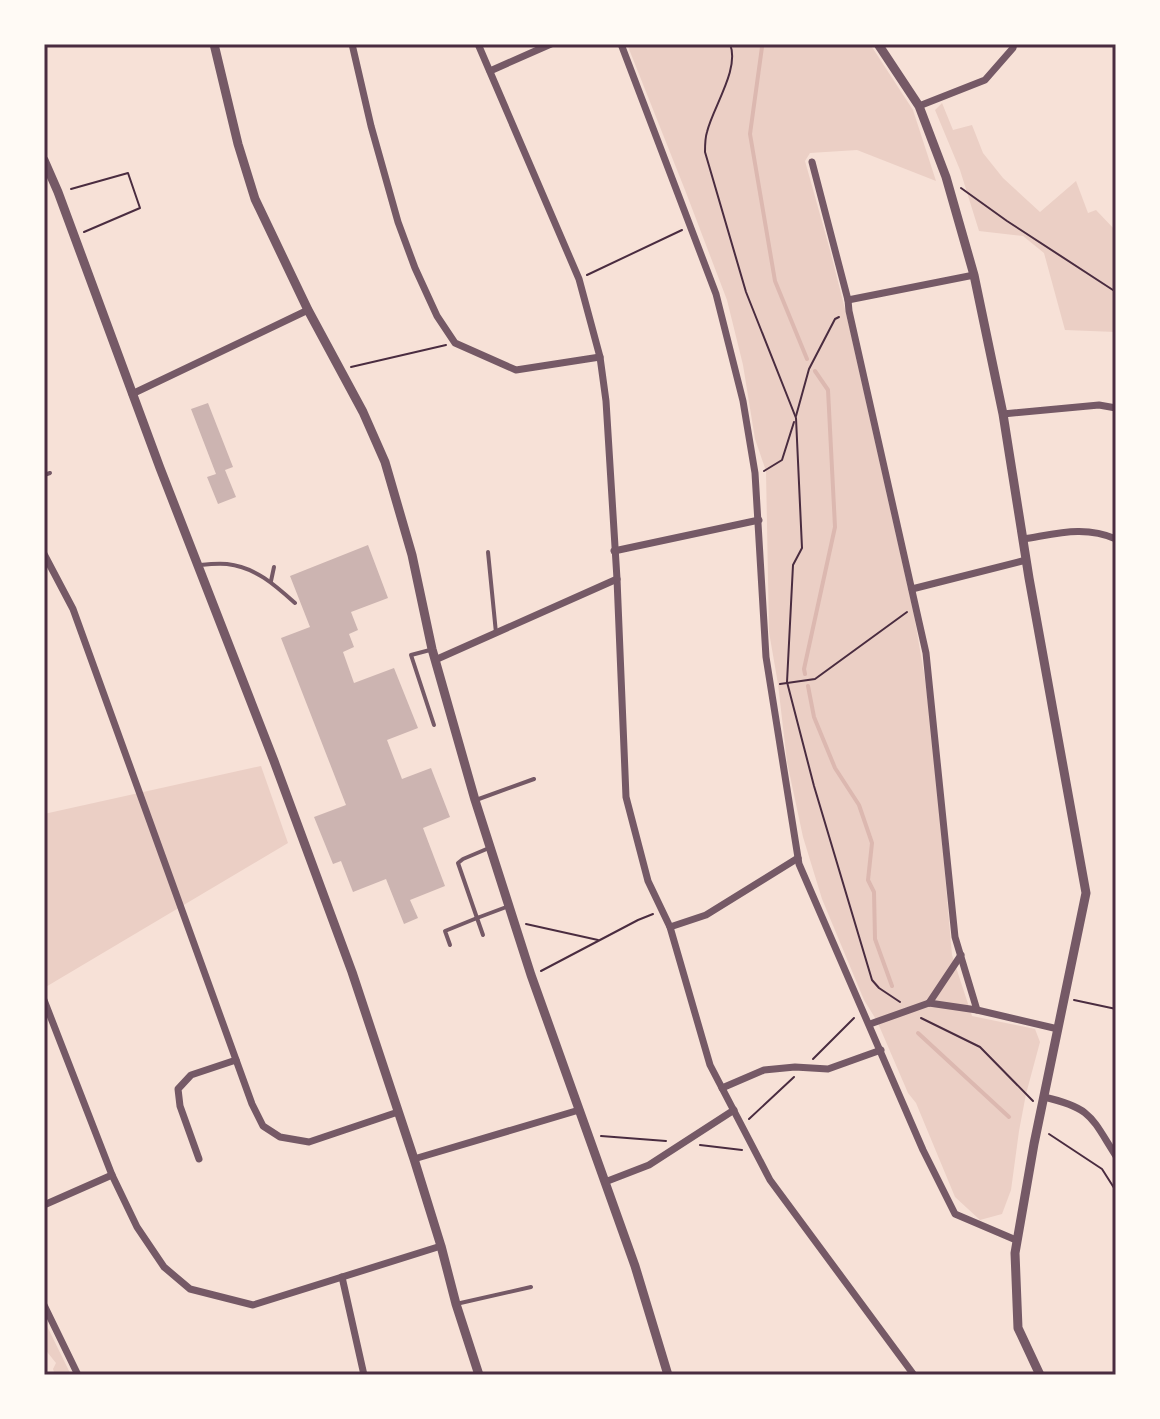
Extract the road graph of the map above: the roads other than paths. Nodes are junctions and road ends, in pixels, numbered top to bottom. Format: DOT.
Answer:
graph roads {
  1 [pos="214,44"];
  2 [pos="352,44"];
  3 [pos="478,44"];
  4 [pos="551,44"];
  5 [pos="621,44"];
  6 [pos="878,44"];
  7 [pos="1014,44"];
  8 [pos="490,71"];
  9 [pos="919,106"];
  10 [pos="44,160"];
  11 [pos="812,162"];
  12 [pos="974,275"];
  13 [pos="848,300"];
  14 [pos="308,310"];
  15 [pos="600,357"];
  16 [pos="132,394"];
  17 [pos="1116,408"];
  18 [pos="1003,414"];
  19 [pos="50,473"];
  20 [pos="44,475"];
  21 [pos="759,520"];
  22 [pos="1023,539"];
  23 [pos="1116,539"];
  24 [pos="614,551"];
  25 [pos="488,552"];
  26 [pos="44,554"];
  27 [pos="1026,560"];
  28 [pos="198,565"];
  29 [pos="239,567"];
  30 [pos="274,567"];
  31 [pos="246,577"];
  32 [pos="617,579"];
  33 [pos="271,581"];
  34 [pos="912,589"];
  35 [pos="295,603"];
  36 [pos="496,633"];
  37 [pos="434,655"];
  38 [pos="434,725"];
  39 [pos="534,779"];
  40 [pos="475,800"];
  41 [pos="491,847"];
  42 [pos="798,858"];
  43 [pos="510,906"];
  44 [pos="477,918"];
  45 [pos="670,927"];
  46 [pos="483,935"];
  47 [pos="450,945"];
  48 [pos="961,955"];
  49 [pos="44,1000"];
  50 [pos="929,1003"];
  51 [pos="977,1010"];
  52 [pos="870,1024"];
  53 [pos="1058,1029"];
  54 [pos="881,1050"];
  55 [pos="236,1060"];
  56 [pos="722,1088"];
  57 [pos="1044,1097"];
  58 [pos="579,1110"];
  59 [pos="734,1110"];
  60 [pos="398,1112"];
  61 [pos="1116,1156"];
  62 [pos="199,1159"];
  63 [pos="414,1159"];
  64 [pos="112,1175"];
  65 [pos="605,1182"];
  66 [pos="44,1205"];
  67 [pos="1016,1240"];
  68 [pos="441,1246"];
  69 [pos="342,1277"];
  70 [pos="531,1287"];
  71 [pos="456,1304"];
  72 [pos="44,1305"];
  73 [pos="78,1375"];
  74 [pos="364,1375"];
  75 [pos="479,1375"];
  76 [pos="668,1375"];
  77 [pos="914,1375"];
  78 [pos="1040,1375"];
  1 -- 14 [label="street"];
  2 -- 15 [label="street"];
  3 -- 8 [label="street"];
  4 -- 8 [label="street"];
  5 -- 21 [label="street"];
  6 -- 9 [label="street"];
  7 -- 9 [label="street"];
  8 -- 15 [label="street"];
  9 -- 12 [label="street"];
  10 -- 16 [label="street"];
  11 -- 13 [label="street"];
  12 -- 13 [label="street"];
  12 -- 18 [label="street"];
  13 -- 34 [label="street"];
  14 -- 16 [label="street"];
  14 -- 37 [label="street"];
  15 -- 24 [label="street"];
  16 -- 28 [label="street"];
  17 -- 18 [label="street"];
  18 -- 22 [label="street"];
  19 -- 20 [label="lane"];
  21 -- 24 [label="street"];
  21 -- 42 [label="street"];
  22 -- 23 [label="street"];
  22 -- 27 [label="street"];
  24 -- 32 [label="street"];
  25 -- 36 [label="lane"];
  26 -- 55 [label="street"];
  27 -- 34 [label="street"];
  27 -- 53 [label="street"];
  28 -- 29 [label="lane"];
  28 -- 60 [label="street"];
  29 -- 31 [label="lane"];
  29 -- 33 [label="lane"];
  30 -- 33 [label="lane"];
  32 -- 36 [label="street"];
  32 -- 45 [label="street"];
  33 -- 35 [label="lane"];
  34 -- 48 [label="street"];
  36 -- 37 [label="street"];
  37 -- 38 [label="lane"];
  37 -- 40 [label="street"];
  39 -- 40 [label="lane"];
  40 -- 41 [label="street"];
  41 -- 43 [label="street"];
  41 -- 44 [label="lane"];
  42 -- 45 [label="street"];
  42 -- 52 [label="street"];
  43 -- 44 [label="lane"];
  43 -- 58 [label="street"];
  44 -- 46 [label="lane"];
  44 -- 47 [label="lane"];
  45 -- 56 [label="street"];
  48 -- 50 [label="street"];
  48 -- 51 [label="street"];
  49 -- 64 [label="street"];
  50 -- 51 [label="street"];
  50 -- 52 [label="street"];
  51 -- 53 [label="street"];
  52 -- 54 [label="street"];
  53 -- 57 [label="street"];
  54 -- 56 [label="street"];
  54 -- 67 [label="street"];
  55 -- 60 [label="street"];
  55 -- 62 [label="street"];
  56 -- 59 [label="street"];
  57 -- 61 [label="street"];
  57 -- 67 [label="street"];
  58 -- 63 [label="street"];
  58 -- 65 [label="street"];
  59 -- 65 [label="street"];
  59 -- 77 [label="street"];
  60 -- 63 [label="street"];
  63 -- 68 [label="street"];
  64 -- 66 [label="street"];
  64 -- 69 [label="street"];
  65 -- 76 [label="street"];
  67 -- 78 [label="street"];
  68 -- 69 [label="street"];
  68 -- 71 [label="street"];
  69 -- 74 [label="street"];
  70 -- 71 [label="lane"];
  71 -- 75 [label="street"];
  72 -- 73 [label="street"];
}
